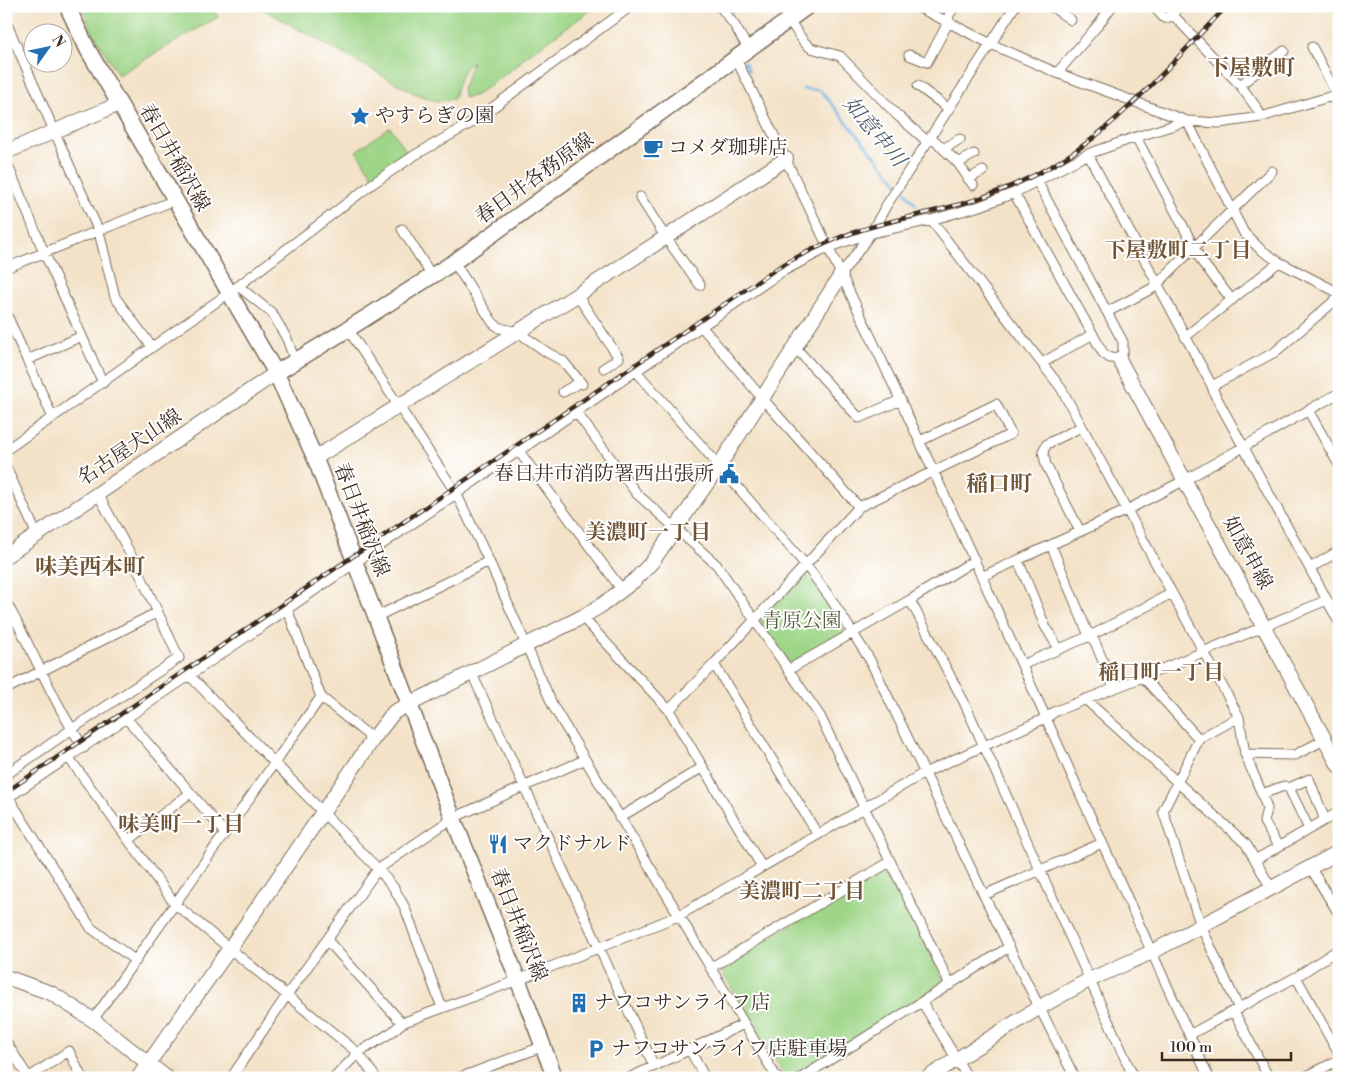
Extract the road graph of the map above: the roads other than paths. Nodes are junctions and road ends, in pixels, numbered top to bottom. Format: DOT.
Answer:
graph roads {
  1 [pos="67,6"];
  2 [pos="631,6"];
  3 [pos="720,6"];
  4 [pos="808,6"];
  5 [pos="916,6"];
  6 [pos="955,6"];
  7 [pos="1015,6"];
  8 [pos="1051,6"];
  9 [pos="1112,6"];
  10 [pos="1153,6"];
  11 [pos="1180,6"];
  12 [pos="787,13"];
  13 [pos="1172,14"];
  14 [pos="1072,20"];
  15 [pos="6,22"];
  16 [pos="948,23"];
  17 [pos="991,44"];
  18 [pos="1312,47"];
  19 [pos="749,50"];
  20 [pos="1284,50"];
  21 [pos="909,55"];
  22 [pos="736,60"];
  23 [pos="1057,73"];
  24 [pos="1240,85"];
  25 [pos="918,86"];
  26 [pos="1336,95"];
  27 [pos="119,104"];
  28 [pos="1339,107"];
  29 [pos="949,108"];
  30 [pos="1261,117"];
  31 [pos="1187,120"];
  32 [pos="55,132"];
  33 [pos="1136,136"];
  34 [pos="960,139"];
  35 [pos="929,140"];
  36 [pos="943,149"];
  37 [pos="6,152"];
  38 [pos="974,154"];
  39 [pos="1088,154"];
  40 [pos="786,160"];
  41 [pos="6,161"];
  42 [pos="958,163"];
  43 [pos="983,171"];
  44 [pos="1272,171"];
  45 [pos="1037,181"];
  46 [pos="1014,193"];
  47 [pos="640,197"];
  48 [pos="175,200"];
  49 [pos="1232,210"];
  50 [pos="931,220"];
  51 [pos="402,229"];
  52 [pos="99,232"];
  53 [pos="871,233"];
  54 [pos="666,238"];
  55 [pos="829,247"];
  56 [pos="1194,248"];
  57 [pos="44,252"];
  58 [pos="454,262"];
  59 [pos="1279,262"];
  60 [pos="6,268"];
  61 [pos="841,274"];
  62 [pos="432,276"];
  63 [pos="1158,283"];
  64 [pos="700,285"];
  65 [pos="234,289"];
  66 [pos="1339,292"];
  67 [pos="577,295"];
  68 [pos="1339,298"];
  69 [pos="1232,300"];
  70 [pos="1107,312"];
  71 [pos="6,313"];
  72 [pos="701,326"];
  73 [pos="348,330"];
  74 [pos="518,332"];
  75 [pos="1093,334"];
  76 [pos="82,336"];
  77 [pos="1185,337"];
  78 [pos="795,347"];
  79 [pos="152,348"];
  80 [pos="1119,359"];
  81 [pos="27,360"];
  82 [pos="296,361"];
  83 [pos="1042,363"];
  84 [pos="604,368"];
  85 [pos="636,371"];
  86 [pos="276,373"];
  87 [pos="103,382"];
  88 [pos="1212,386"];
  89 [pos="562,392"];
  90 [pos="1339,393"];
  91 [pos="762,398"];
  92 [pos="901,400"];
  93 [pos="399,406"];
  94 [pos="1308,410"];
  95 [pos="576,412"];
  96 [pos="53,418"];
  97 [pos="1081,426"];
  98 [pos="920,441"];
  99 [pos="1244,447"];
  100 [pos="6,450"];
  101 [pos="518,450"];
  102 [pos="315,458"];
  103 [pos="1339,465"];
  104 [pos="719,466"];
  105 [pos="6,467"];
  106 [pos="934,472"];
  107 [pos="1185,480"];
  108 [pos="456,493"];
  109 [pos="98,494"];
  110 [pos="859,506"];
  111 [pos="1127,510"];
  112 [pos="676,529"];
  113 [pos="1080,531"];
  114 [pos="37,535"];
  115 [pos="1051,545"];
  116 [pos="1339,551"];
  117 [pos="6,556"];
  118 [pos="489,560"];
  119 [pos="975,560"];
  120 [pos="1018,560"];
  121 [pos="356,562"];
  122 [pos="805,564"];
  123 [pos="1310,568"];
  124 [pos="982,576"];
  125 [pos="622,590"];
  126 [pos="1172,593"];
  127 [pos="910,600"];
  128 [pos="1327,600"];
  129 [pos="6,602"];
  130 [pos="287,609"];
  131 [pos="158,612"];
  132 [pos="376,617"];
  133 [pos="582,617"];
  134 [pos="754,620"];
  135 [pos="1339,622"];
  136 [pos="1264,626"];
  137 [pos="853,632"];
  138 [pos="1092,635"];
  139 [pos="525,645"];
  140 [pos="1059,649"];
  141 [pos="1203,651"];
  142 [pos="714,664"];
  143 [pos="1022,665"];
  144 [pos="788,670"];
  145 [pos="41,672"];
  146 [pos="472,674"];
  147 [pos="190,676"];
  148 [pos="1143,676"];
  149 [pos="1114,688"];
  150 [pos="6,689"];
  151 [pos="321,697"];
  152 [pos="1085,699"];
  153 [pos="410,704"];
  154 [pos="669,710"];
  155 [pos="1239,717"];
  156 [pos="1046,718"];
  157 [pos="126,719"];
  158 [pos="72,728"];
  159 [pos="1199,738"];
  160 [pos="374,739"];
  161 [pos="1324,740"];
  162 [pos="983,745"];
  163 [pos="84,748"];
  164 [pos="1245,754"];
  165 [pos="69,758"];
  166 [pos="584,760"];
  167 [pos="275,764"];
  168 [pos="1339,766"];
  169 [pos="703,767"];
  170 [pos="924,773"];
  171 [pos="6,774"];
  172 [pos="1178,782"];
  173 [pos="523,786"];
  174 [pos="1289,788"];
  175 [pos="190,793"];
  176 [pos="1262,794"];
  177 [pos="7,798"];
  178 [pos="864,808"];
  179 [pos="1339,812"];
  180 [pos="323,813"];
  181 [pos="453,818"];
  182 [pos="619,818"];
  183 [pos="1325,820"];
  184 [pos="1308,829"];
  185 [pos="225,833"];
  186 [pos="818,835"];
  187 [pos="129,840"];
  188 [pos="1102,843"];
  189 [pos="1278,846"];
  190 [pos="1339,852"];
  191 [pos="1255,860"];
  192 [pos="890,862"];
  193 [pos="762,867"];
  194 [pos="1310,867"];
  195 [pos="378,869"];
  196 [pos="1040,871"];
  197 [pos="1271,888"];
  198 [pos="984,895"];
  199 [pos="175,904"];
  200 [pos="1339,914"];
  201 [pos="678,916"];
  202 [pos="1201,926"];
  203 [pos="327,940"];
  204 [pos="1009,947"];
  205 [pos="230,948"];
  206 [pos="599,948"];
  207 [pos="1339,949"];
  208 [pos="1152,952"];
  209 [pos="136,961"];
  210 [pos="710,968"];
  211 [pos="6,977"];
  212 [pos="1296,977"];
  213 [pos="518,980"];
  214 [pos="1089,980"];
  215 [pos="950,985"];
  216 [pos="288,995"];
  217 [pos="922,1002"];
  218 [pos="1040,1007"];
  219 [pos="442,1008"];
  220 [pos="1237,1010"];
  221 [pos="93,1020"];
  222 [pos="402,1023"];
  223 [pos="744,1024"];
  224 [pos="1189,1035"];
  225 [pos="6,1042"];
  226 [pos="544,1046"];
  227 [pos="690,1050"];
  228 [pos="358,1053"];
  229 [pos="1339,1054"];
  230 [pos="956,1059"];
  231 [pos="1339,1060"];
  232 [pos="148,1063"];
  233 [pos="654,1066"];
  234 [pos="28,1078"];
  235 [pos="82,1078"];
  236 [pos="138,1078"];
  237 [pos="167,1078"];
  238 [pos="231,1078"];
  239 [pos="334,1078"];
  240 [pos="376,1078"];
  241 [pos="459,1078"];
  242 [pos="555,1078"];
  243 [pos="629,1078"];
  244 [pos="705,1078"];
  245 [pos="777,1078"];
  246 [pos="801,1078"];
  247 [pos="926,1078"];
  248 [pos="968,1078"];
  249 [pos="1075,1078"];
  250 [pos="1134,1078"];
  251 [pos="1209,1078"];
  252 [pos="1269,1078"];
  253 [pos="1303,1078"];
  1 -- 27 [label="main road, 春日井稲沢線"];
  2 -- 65 [label="street"];
  3 -- 19 [label="street"];
  4 -- 12 [label="main road, 春日井各務原線"];
  5 -- 16 [label="street"];
  6 -- 16 [label="street"];
  7 -- 17 [label="street"];
  8 -- 14 [label="street"];
  9 -- 23 [label="street"];
  10 -- 13 [label="street"];
  11 -- 13 [label="street"];
  12 -- 19 [label="main road, 春日井各務原線"];
  12 -- 35 [label="street"];
  13 -- 24 [label="street"];
  15 -- 32 [label="street"];
  16 -- 17 [label="street"];
  16 -- 21 [label="street"];
  17 -- 23 [label="street"];
  17 -- 29 [label="street"];
  18 -- 26 [label="street"];
  19 -- 22 [label="main road, 春日井各務原線"];
  20 -- 24 [label="street"];
  22 -- 40 [label="street"];
  22 -- 58 [label="main road, 春日井各務原線"];
  23 -- 31 [label="street"];
  24 -- 30 [label="street"];
  25 -- 29 [label="street"];
  26 -- 28 [label="street"];
  26 -- 30 [label="street"];
  27 -- 32 [label="street"];
  27 -- 48 [label="main road, 春日井稲沢線"];
  29 -- 35 [label="street"];
  30 -- 31 [label="street"];
  31 -- 33 [label="street"];
  31 -- 49 [label="street"];
  32 -- 37 [label="street"];
  32 -- 52 [label="street"];
  33 -- 39 [label="street"];
  33 -- 56 [label="street"];
  34 -- 36 [label="street"];
  35 -- 36 [label="street"];
  35 -- 53 [label="street"];
  36 -- 42 [label="street"];
  38 -- 42 [label="street"];
  39 -- 45 [label="street"];
  39 -- 63 [label="street"];
  40 -- 54 [label="street"];
  40 -- 55 [label="street"];
  41 -- 57 [label="street"];
  42 -- 43 [label="street"];
  44 -- 49 [label="street"];
  45 -- 46 [label="street"];
  45 -- 70 [label="street"];
  46 -- 50 [label="street"];
  46 -- 75 [label="street"];
  47 -- 54 [label="street"];
  48 -- 52 [label="street"];
  48 -- 65 [label="main road, 春日井稲沢線"];
  49 -- 56 [label="street"];
  49 -- 59 [label="street"];
  50 -- 53 [label="street"];
  50 -- 83 [label="street"];
  51 -- 62 [label="street"];
  52 -- 57 [label="street"];
  52 -- 79 [label="street"];
  53 -- 55 [label="street"];
  53 -- 61 [label="street"];
  54 -- 64 [label="street"];
  54 -- 67 [label="street"];
  55 -- 61 [label="street"];
  55 -- 72 [label="street"];
  56 -- 63 [label="street"];
  56 -- 69 [label="street"];
  57 -- 60 [label="street"];
  57 -- 76 [label="street"];
  58 -- 62 [label="main road, 春日井各務原線"];
  58 -- 74 [label="street"];
  59 -- 66 [label="street"];
  59 -- 69 [label="street"];
  61 -- 78 [label="street"];
  61 -- 92 [label="street"];
  62 -- 73 [label="main road, 春日井各務原線"];
  63 -- 70 [label="street"];
  63 -- 77 [label="street"];
  65 -- 79 [label="street"];
  65 -- 82 [label="street"];
  65 -- 86 [label="main road, 春日井稲沢線"];
  67 -- 74 [label="street"];
  67 -- 84 [label="street"];
  68 -- 88 [label="street"];
  69 -- 77 [label="street"];
  70 -- 80 [label="street"];
  71 -- 81 [label="street"];
  72 -- 85 [label="street"];
  72 -- 91 [label="street"];
  73 -- 82 [label="main road, 春日井各務原線"];
  73 -- 93 [label="street"];
  74 -- 89 [label="street"];
  74 -- 93 [label="street"];
  75 -- 80 [label="street"];
  75 -- 83 [label="street"];
  76 -- 81 [label="street"];
  76 -- 87 [label="street"];
  77 -- 88 [label="street"];
  78 -- 91 [label="street"];
  78 -- 92 [label="street"];
  79 -- 87 [label="street"];
  80 -- 107 [label="street, 如意申線"];
  81 -- 96 [label="street"];
  82 -- 86 [label="main road, 春日井各務原線"];
  83 -- 97 [label="street"];
  85 -- 95 [label="street"];
  85 -- 104 [label="street"];
  86 -- 102 [label="main road, 春日井稲沢線"];
  86 -- 109 [label="street, 名古屋犬山線"];
  87 -- 96 [label="street"];
  88 -- 99 [label="street"];
  90 -- 94 [label="street"];
  91 -- 104 [label="street"];
  91 -- 110 [label="street"];
  92 -- 98 [label="street"];
  93 -- 102 [label="street"];
  93 -- 108 [label="street"];
  94 -- 99 [label="street"];
  94 -- 103 [label="street"];
  95 -- 101 [label="street"];
  95 -- 112 [label="street"];
  96 -- 100 [label="street"];
  97 -- 111 [label="street"];
  97 -- 113 [label="street"];
  98 -- 106 [label="street"];
  98 -- 106 [label="street"];
  99 -- 107 [label="street"];
  99 -- 123 [label="street"];
  101 -- 108 [label="street"];
  101 -- 125 [label="street"];
  102 -- 121 [label="main road, 春日井稲沢線"];
  104 -- 112 [label="street"];
  104 -- 122 [label="street"];
  105 -- 114 [label="street"];
  106 -- 110 [label="street"];
  106 -- 119 [label="street"];
  107 -- 111 [label="street"];
  107 -- 136 [label="street, 如意申線"];
  108 -- 118 [label="street"];
  108 -- 121 [label="street"];
  109 -- 114 [label="street, 名古屋犬山線"];
  109 -- 131 [label="street"];
  110 -- 122 [label="street"];
  111 -- 113 [label="street"];
  111 -- 126 [label="street"];
  112 -- 125 [label="street"];
  112 -- 134 [label="street"];
  113 -- 115 [label="street"];
  114 -- 117 [label="street, 名古屋犬山線"];
  115 -- 120 [label="street"];
  115 -- 138 [label="street"];
  116 -- 123 [label="street"];
  118 -- 132 [label="street"];
  118 -- 139 [label="street"];
  119 -- 124 [label="street"];
  119 -- 127 [label="street"];
  120 -- 124 [label="street"];
  120 -- 140 [label="street"];
  121 -- 130 [label="street"];
  121 -- 132 [label="main road, 春日井稲沢線"];
  122 -- 134 [label="street"];
  122 -- 137 [label="street"];
  123 -- 128 [label="street"];
  124 -- 143 [label="street"];
  125 -- 133 [label="street"];
  126 -- 138 [label="street"];
  126 -- 141 [label="street"];
  127 -- 137 [label="street"];
  127 -- 162 [label="street"];
  128 -- 135 [label="street"];
  128 -- 136 [label="street"];
  129 -- 145 [label="street"];
  130 -- 147 [label="street"];
  130 -- 151 [label="street"];
  131 -- 145 [label="street"];
  131 -- 158 [label="street"];
  132 -- 153 [label="main road, 春日井稲沢線"];
  133 -- 139 [label="street"];
  133 -- 154 [label="street"];
  134 -- 142 [label="street"];
  134 -- 144 [label="street"];
  136 -- 141 [label="street"];
  136 -- 161 [label="street, 如意申線"];
  137 -- 144 [label="street"];
  137 -- 170 [label="street"];
  138 -- 140 [label="street"];
  138 -- 149 [label="street"];
  139 -- 146 [label="street"];
  139 -- 166 [label="street"];
  140 -- 143 [label="street"];
  141 -- 148 [label="street"];
  141 -- 155 [label="street"];
  142 -- 154 [label="street"];
  142 -- 186 [label="street"];
  143 -- 156 [label="street"];
  144 -- 178 [label="street"];
  145 -- 150 [label="street"];
  145 -- 158 [label="street"];
  146 -- 153 [label="street"];
  146 -- 173 [label="street"];
  147 -- 157 [label="street"];
  147 -- 167 [label="street"];
  148 -- 149 [label="street"];
  148 -- 159 [label="street"];
  149 -- 152 [label="street"];
  151 -- 160 [label="street"];
  151 -- 167 [label="street"];
  152 -- 156 [label="street"];
  152 -- 172 [label="street"];
  153 -- 160 [label="street"];
  153 -- 181 [label="main road, 春日井稲沢線"];
  154 -- 169 [label="street"];
  155 -- 159 [label="street"];
  155 -- 164 [label="street"];
  156 -- 162 [label="street"];
  156 -- 188 [label="street"];
  157 -- 163 [label="street"];
  157 -- 175 [label="street"];
  158 -- 163 [label="street"];
  158 -- 171 [label="street"];
  159 -- 172 [label="street"];
  160 -- 180 [label="street"];
  161 -- 164 [label="street"];
  161 -- 168 [label="street, 如意申線"];
  162 -- 170 [label="street"];
  162 -- 196 [label="street"];
  163 -- 165 [label="street"];
  164 -- 176 [label="street"];
  165 -- 177 [label="street"];
  165 -- 187 [label="street"];
  166 -- 173 [label="street"];
  166 -- 182 [label="street"];
  167 -- 180 [label="street"];
  167 -- 185 [label="street"];
  169 -- 182 [label="street"];
  169 -- 193 [label="street"];
  170 -- 178 [label="street"];
  170 -- 198 [label="street"];
  172 -- 191 [label="street"];
  172 -- 202 [label="street"];
  173 -- 181 [label="street"];
  173 -- 206 [label="street"];
  174 -- 176 [label="street"];
  174 -- 183 [label="street"];
  174 -- 184 [label="street"];
  175 -- 185 [label="street"];
  175 -- 187 [label="street"];
  176 -- 189 [label="street"];
  177 -- 209 [label="street"];
  178 -- 186 [label="street"];
  178 -- 192 [label="street"];
  179 -- 183 [label="street"];
  180 -- 195 [label="street"];
  180 -- 205 [label="street"];
  181 -- 195 [label="street"];
  181 -- 213 [label="main road, 春日井稲沢線"];
  182 -- 201 [label="street"];
  183 -- 184 [label="street"];
  184 -- 189 [label="street"];
  185 -- 199 [label="street"];
  186 -- 193 [label="street"];
  187 -- 199 [label="street"];
  188 -- 196 [label="street"];
  188 -- 208 [label="street"];
  189 -- 191 [label="street"];
  190 -- 194 [label="street"];
  191 -- 197 [label="street"];
  192 -- 210 [label="street"];
  192 -- 215 [label="street"];
  193 -- 201 [label="street"];
  194 -- 197 [label="street"];
  194 -- 200 [label="street"];
  195 -- 203 [label="street"];
  195 -- 219 [label="street"];
  196 -- 198 [label="street"];
  196 -- 214 [label="street"];
  197 -- 202 [label="street"];
  198 -- 204 [label="street"];
  199 -- 205 [label="street"];
  199 -- 209 [label="street"];
  201 -- 206 [label="street"];
  201 -- 210 [label="street"];
  202 -- 208 [label="street"];
  202 -- 220 [label="street"];
  203 -- 216 [label="street"];
  203 -- 222 [label="street"];
  204 -- 215 [label="street"];
  204 -- 218 [label="street"];
  205 -- 216 [label="street"];
  205 -- 232 [label="street"];
  206 -- 213 [label="street"];
  206 -- 233 [label="street"];
  207 -- 212 [label="street"];
  208 -- 214 [label="street"];
  208 -- 224 [label="street"];
  209 -- 221 [label="street"];
  210 -- 223 [label="street"];
  211 -- 221 [label="street"];
  212 -- 220 [label="street"];
  212 -- 229 [label="street"];
  213 -- 219 [label="street"];
  213 -- 226 [label="main road, 春日井稲沢線"];
  214 -- 218 [label="street"];
  214 -- 250 [label="street"];
  215 -- 217 [label="street"];
  216 -- 228 [label="street"];
  216 -- 238 [label="street"];
  217 -- 230 [label="street"];
  217 -- 246 [label="street"];
  218 -- 230 [label="street"];
  218 -- 249 [label="street"];
  219 -- 222 [label="street"];
  220 -- 224 [label="street"];
  220 -- 252 [label="street"];
  221 -- 232 [label="street"];
  222 -- 228 [label="street"];
  223 -- 227 [label="street"];
  223 -- 245 [label="street"];
  224 -- 251 [label="street"];
  225 -- 234 [label="street"];
  226 -- 241 [label="street"];
  226 -- 242 [label="main road, 春日井稲沢線"];
  227 -- 233 [label="street"];
  227 -- 244 [label="street"];
  228 -- 239 [label="street"];
  228 -- 240 [label="street"];
  230 -- 247 [label="street"];
  230 -- 248 [label="street"];
  231 -- 253 [label="street"];
  232 -- 236 [label="street"];
  232 -- 237 [label="street"];
  233 -- 243 [label="street"];
  234 -- 235 [label="street"];
}
